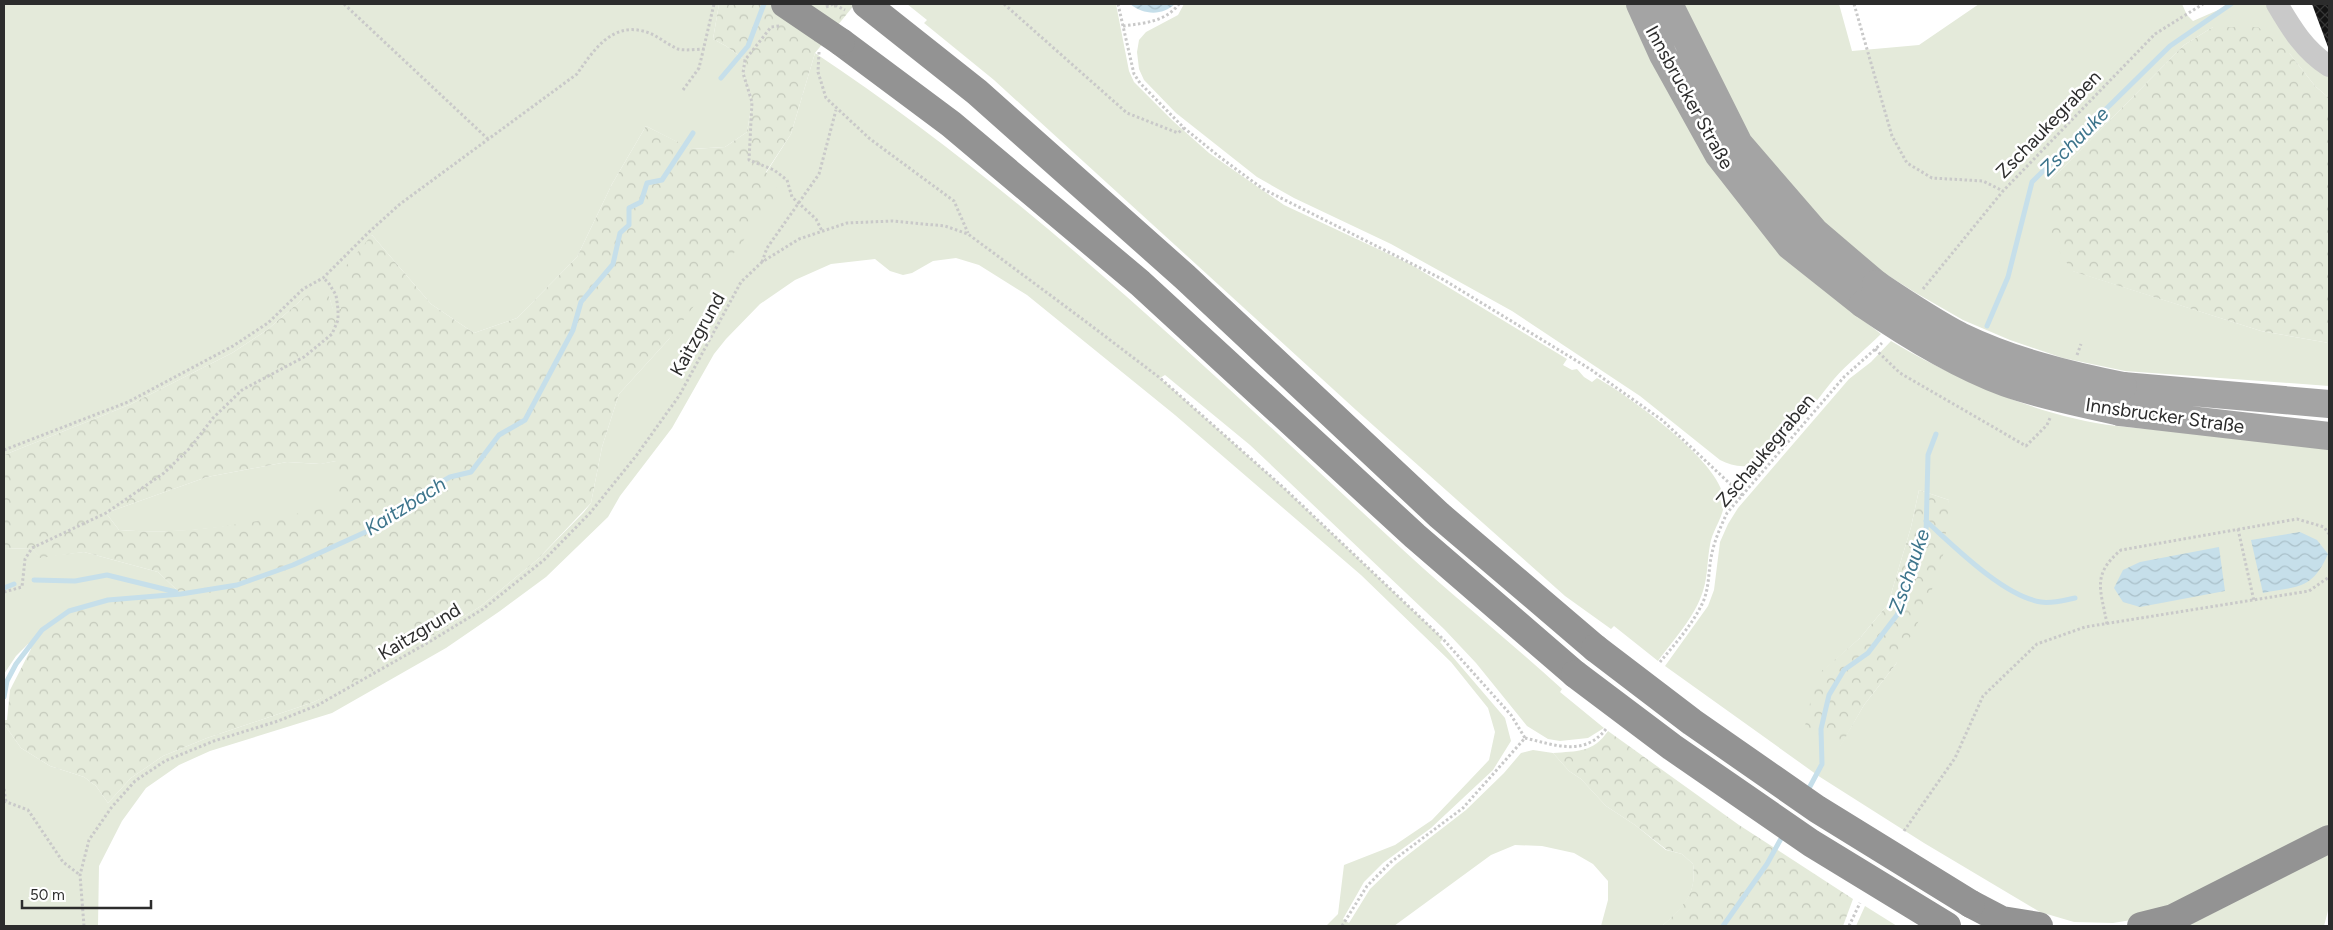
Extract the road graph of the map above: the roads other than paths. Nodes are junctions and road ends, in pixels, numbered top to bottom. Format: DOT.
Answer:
graph roads {
  1 [pos="785,4"];
  2 [pos="866,4"];
  3 [pos="1640,4"];
  4 [pos="1670,4"];
  5 [pos="2277,4"];
  6 [pos="2329,66"];
  7 [pos="1869,294"];
  8 [pos="2122,399"];
  9 [pos="2329,404"];
  10 [pos="2329,436"];
  11 [pos="2329,839"];
  12 [pos="2008,923"];
  13 [pos="1947,926"];
  14 [pos="2040,926"];
  15 [pos="2141,926"];
  1 -- 13 [label="highway, bridge"];
  2 -- 12 [label="highway, bridge"];
  3 -- 7 [label="main road, Innsbrucker Straße"];
  4 -- 7 [label="main road, Innsbrucker Straße"];
  5 -- 6 [label="street"];
  7 -- 8 [label="main road, Innsbrucker Straße, bridge"];
  8 -- 9 [label="main road, Innsbrucker Straße"];
  8 -- 10 [label="main road, Innsbrucker Straße"];
  11 -- 15 [label="highway"];
  12 -- 14 [label="highway"];
}
